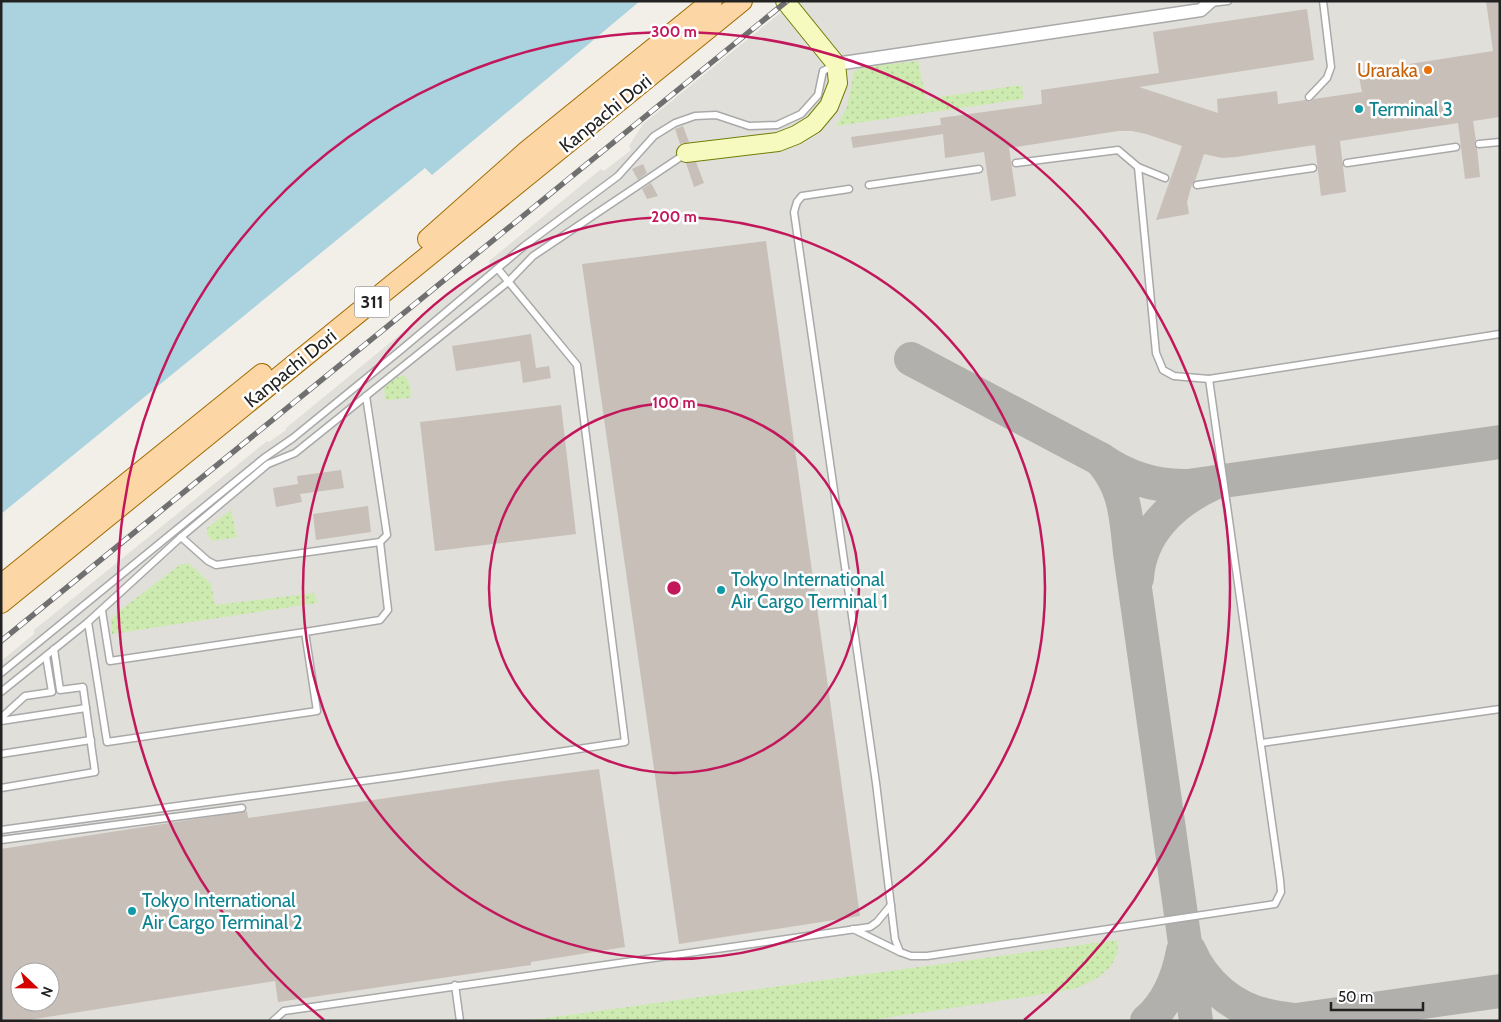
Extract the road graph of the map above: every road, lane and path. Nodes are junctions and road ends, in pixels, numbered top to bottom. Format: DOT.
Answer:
graph roads {
  1 [pos="712,1"];
  2 [pos="742,1"];
  3 [pos="785,1"];
  4 [pos="1228,1"];
  5 [pos="1323,1"];
  6 [pos="1211,2"];
  7 [pos="836,64"];
  8 [pos="1309,96"];
  9 [pos="1500,142"];
  10 [pos="1479,144"];
  11 [pos="1456,148"];
  12 [pos="686,153"];
  13 [pos="1016,163"];
  14 [pos="1347,163"];
  15 [pos="1138,167"];
  16 [pos="979,168"];
  17 [pos="1313,168"];
  18 [pos="1165,178"];
  19 [pos="1197,185"];
  20 [pos="870,186"];
  21 [pos="849,188"];
  22 [pos="498,269"];
  23 [pos="508,282"];
  24 [pos="1500,334"];
  25 [pos="1209,379"];
  26 [pos="366,396"];
  27 [pos="181,537"];
  28 [pos="380,542"];
  29 [pos="1,585"];
  30 [pos="1,602"];
  31 [pos="102,610"];
  32 [pos="88,622"];
  33 [pos="305,632"];
  34 [pos="54,649"];
  35 [pos="46,656"];
  36 [pos="1,673"];
  37 [pos="1,692"];
  38 [pos="86,708"];
  39 [pos="1500,709"];
  40 [pos="1,720"];
  41 [pos="90,740"];
  42 [pos="1261,743"];
  43 [pos="1,754"];
  44 [pos="1,788"];
  45 [pos="242,808"];
  46 [pos="1,830"];
  47 [pos="1,840"];
  48 [pos="892,905"];
  49 [pos="852,929"];
  50 [pos="900,952"];
  51 [pos="455,985"];
  52 [pos="273,1021"];
  53 [pos="460,1021"];
  1 -- 29 [label="main road, Kanpachi Dori / 311"];
  2 -- 30 [label="main road, Kanpachi Dori / 311"];
  3 -- 7 [label="street"];
  4 -- 6 [label="lane"];
  5 -- 8 [label="lane"];
  6 -- 7 [label="street"];
  7 -- 12 [label="street"];
  7 -- 22 [label="lane"];
  9 -- 10 [label="lane"];
  11 -- 14 [label="lane"];
  12 -- 23 [label="lane"];
  13 -- 15 [label="lane"];
  15 -- 18 [label="lane"];
  15 -- 25 [label="lane"];
  16 -- 20 [label="lane"];
  17 -- 19 [label="lane"];
  21 -- 48 [label="lane"];
  22 -- 23 [label="lane"];
  22 -- 36 [label="lane"];
  23 -- 26 [label="lane"];
  23 -- 46 [label="lane"];
  24 -- 25 [label="lane"];
  25 -- 42 [label="lane"];
  26 -- 27 [label="lane"];
  26 -- 28 [label="lane"];
  27 -- 28 [label="lane"];
  27 -- 31 [label="lane"];
  28 -- 33 [label="lane"];
  31 -- 32 [label="lane"];
  31 -- 33 [label="lane"];
  32 -- 33 [label="lane"];
  32 -- 34 [label="lane"];
  34 -- 35 [label="lane"];
  34 -- 38 [label="lane"];
  35 -- 37 [label="lane"];
  35 -- 40 [label="lane"];
  38 -- 40 [label="lane"];
  38 -- 41 [label="lane"];
  39 -- 42 [label="lane"];
  41 -- 43 [label="lane"];
  41 -- 44 [label="lane"];
  42 -- 50 [label="lane"];
  45 -- 47 [label="lane"];
  48 -- 49 [label="lane"];
  48 -- 50 [label="lane"];
  49 -- 50 [label="lane"];
  49 -- 51 [label="lane"];
  51 -- 52 [label="lane"];
  51 -- 53 [label="lane"];
}
